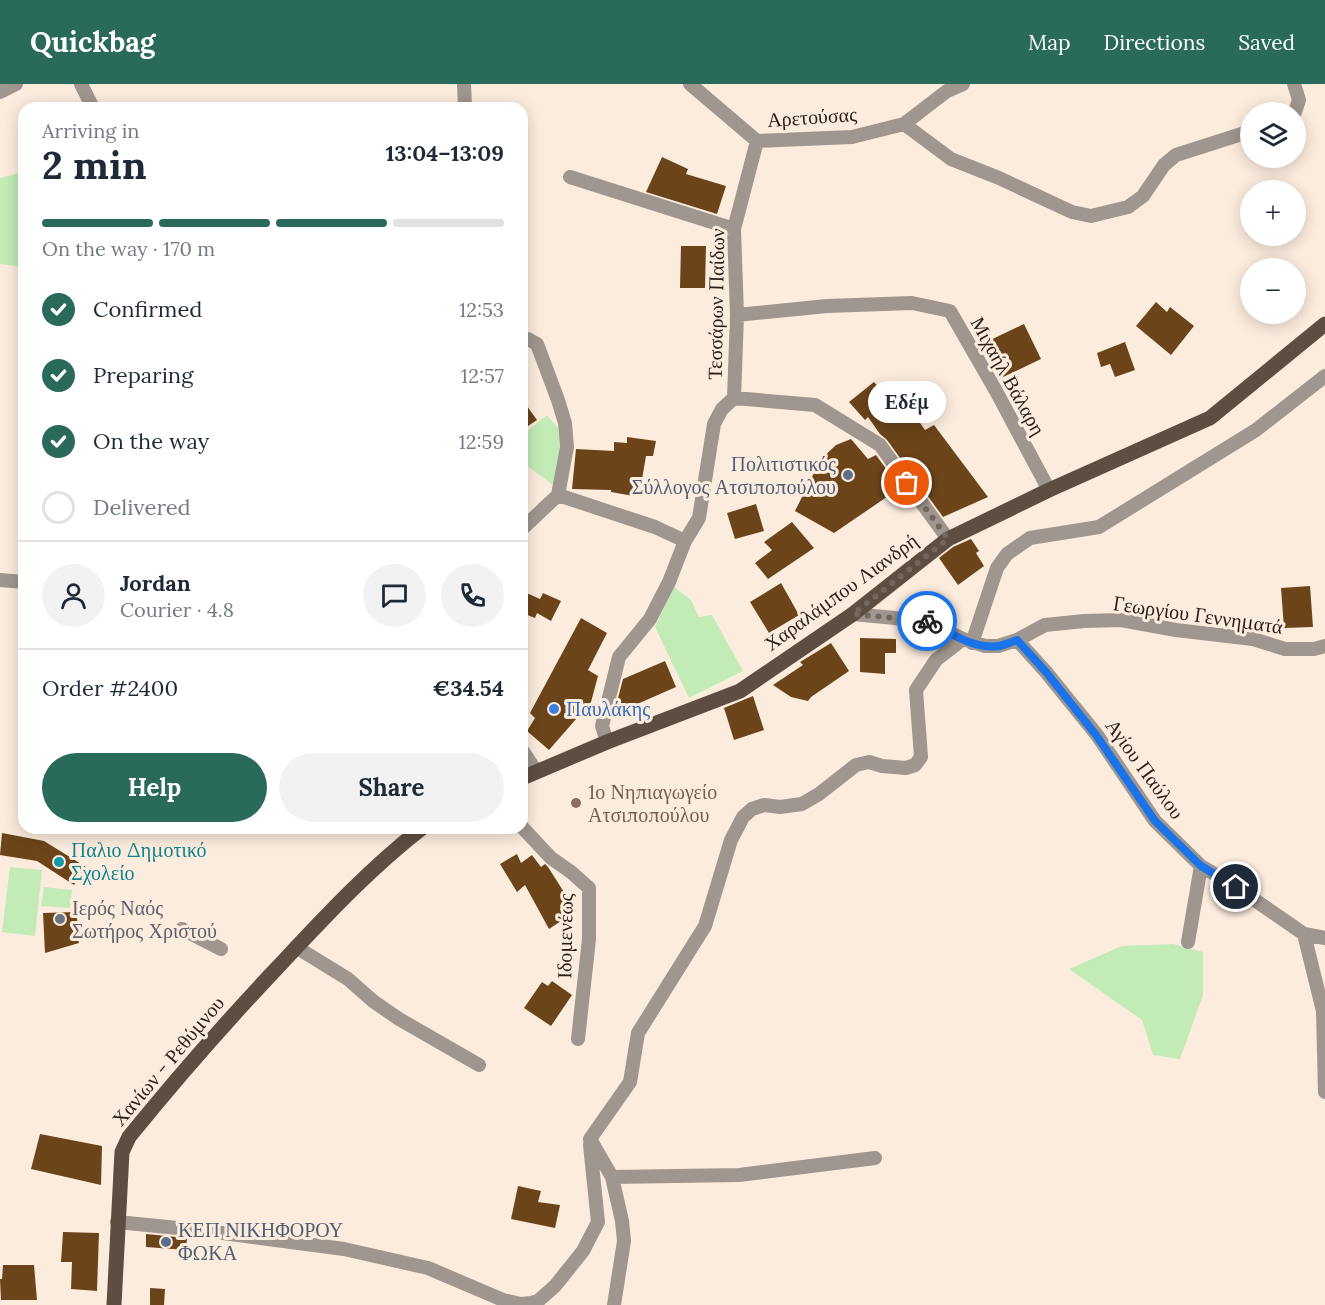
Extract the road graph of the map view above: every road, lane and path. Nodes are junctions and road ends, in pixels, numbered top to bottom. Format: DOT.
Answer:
graph roads {
  1 [pos="16,84"];
  2 [pos="81,84"];
  3 [pos="464,84"];
  4 [pos="963,84"];
  5 [pos="1294,84"];
  6 [pos="696,85"];
  7 [pos="0,92"];
  8 [pos="90,102"];
  9 [pos="465,102"];
  10 [pos="1298,102"];
  11 [pos="904,124"];
  12 [pos="1240,135"];
  13 [pos="757,141"];
  14 [pos="570,177"];
  15 [pos="734,229"];
  16 [pos="737,315"];
  17 [pos="1325,324"];
  18 [pos="528,339"];
  19 [pos="1325,376"];
  20 [pos="734,398"];
  21 [pos="1049,490"];
  22 [pos="558,495"];
  23 [pos="528,523"];
  24 [pos="948,539"];
  25 [pos="685,541"];
  26 [pos="0,580"];
  27 [pos="18,582"];
  28 [pos="853,614"];
  29 [pos="1017,640"];
  30 [pos="968,641"];
  31 [pos="1325,646"];
  32 [pos="607,742"];
  33 [pos="529,775"];
  34 [pos="528,833"];
  35 [pos="414,834"];
  36 [pos="1201,866"];
  37 [pos="182,929"];
  38 [pos="1304,934"];
  39 [pos="1325,938"];
  40 [pos="1188,942"];
  41 [pos="296,947"];
  42 [pos="221,949"];
  43 [pos="578,1039"];
  44 [pos="479,1065"];
  45 [pos="1325,1092"];
  46 [pos="590,1139"];
  47 [pos="874,1158"];
  48 [pos="612,1176"];
  49 [pos="117,1222"];
  50 [pos="114,1305"];
  51 [pos="614,1305"];
  1 -- 7 [label="street"];
  2 -- 8 [label="street"];
  3 -- 9 [label="street"];
  4 -- 11 [label="street, Αρετούσας"];
  5 -- 10 [label="street"];
  6 -- 13 [label="street"];
  11 -- 12 [label="street"];
  11 -- 13 [label="street, Αρετούσας"];
  13 -- 15 [label="street, Τεσσάρων Παίδων"];
  14 -- 15 [label="street"];
  15 -- 16 [label="street, Τεσσάρων Παίδων"];
  16 -- 20 [label="street, Τεσσάρων Παίδων"];
  16 -- 21 [label="street, Μιχαήλ Βάλαρη"];
  17 -- 21 [label="main road, Χαραλάμπου Λιανδρή"];
  18 -- 22 [label="street"];
  19 -- 30 [label="street"];
  20 -- 24 [label="street, Τεσσάρων Παίδων"];
  20 -- 25 [label="street, Τεσσάρων Παίδων"];
  21 -- 24 [label="main road, Χαραλάμπου Λιανδρή"];
  22 -- 23 [label="street"];
  22 -- 25 [label="street"];
  24 -- 28 [label="main road, Χαραλάμπου Λιανδρή"];
  25 -- 32 [label="street, Τεσσάρων Παίδων"];
  26 -- 27 [label="street"];
  28 -- 30 [label="street"];
  28 -- 32 [label="main road, Χαραλάμπου Λιανδρή"];
  29 -- 30 [label="street, Γεωργίου Γεννηματά"];
  29 -- 31 [label="street, Γεωργίου Γεννηματά"];
  29 -- 36 [label="street, Αγίου Παύλου"];
  30 -- 46 [label="street"];
  32 -- 33 [label="main road, Χαραλάμπου Λιανδρή"];
  34 -- 43 [label="street, Ιδομενέως"];
  35 -- 41 [label="main road"];
  36 -- 38 [label="street, Αγίου Παύλου"];
  36 -- 40 [label="street"];
  37 -- 42 [label="street"];
  38 -- 39 [label="street"];
  38 -- 45 [label="street"];
  41 -- 44 [label="street"];
  41 -- 49 [label="main road, Χανίων - Ρεθύμνου"];
  46 -- 48 [label="street"];
  46 -- 49 [label="street"];
  47 -- 48 [label="street"];
  48 -- 51 [label="street"];
  49 -- 50 [label="main road, Χανίων - Ρεθύμνου"];
}
